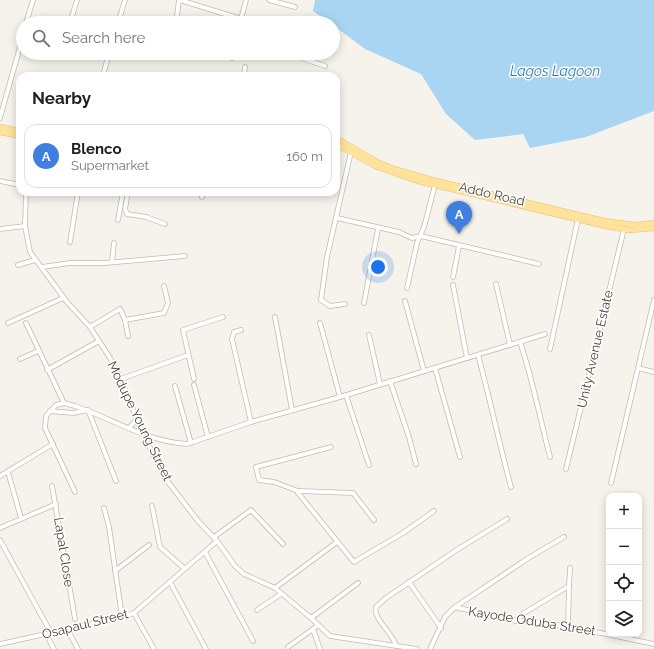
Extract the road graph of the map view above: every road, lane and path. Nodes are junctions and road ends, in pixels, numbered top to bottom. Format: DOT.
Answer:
graph roads {
  1 [pos="33,0"];
  2 [pos="77,0"];
  3 [pos="125,0"];
  4 [pos="179,0"];
  5 [pos="199,0"];
  6 [pos="246,0"];
  7 [pos="269,0"];
  8 [pos="198,6"];
  9 [pos="295,7"];
  10 [pos="28,16"];
  11 [pos="72,16"];
  12 [pos="120,16"];
  13 [pos="177,16"];
  14 [pos="226,16"];
  15 [pos="241,16"];
  16 [pos="16,60"];
  17 [pos="107,60"];
  18 [pos="307,60"];
  19 [pos="325,66"];
  20 [pos="245,67"];
  21 [pos="104,72"];
  22 [pos="244,72"];
  23 [pos="0,118"];
  24 [pos="0,127"];
  25 [pos="16,130"];
  26 [pos="0,132"];
  27 [pos="16,135"];
  28 [pos="340,140"];
  29 [pos="340,146"];
  30 [pos="351,152"];
  31 [pos="0,181"];
  32 [pos="16,184"];
  33 [pos="435,185"];
  34 [pos="26,196"];
  35 [pos="77,196"];
  36 [pos="122,196"];
  37 [pos="127,196"];
  38 [pos="575,217"];
  39 [pos="337,218"];
  40 [pos="118,220"];
  41 [pos="654,223"];
  42 [pos="165,224"];
  43 [pos="25,226"];
  44 [pos="654,228"];
  45 [pos="0,229"];
  46 [pos="378,229"];
  47 [pos="624,229"];
  48 [pos="421,236"];
  49 [pos="70,242"];
  50 [pos="114,243"];
  51 [pos="460,246"];
  52 [pos="185,256"];
  53 [pos="35,260"];
  54 [pos="112,262"];
  55 [pos="539,264"];
  56 [pos="18,265"];
  57 [pos="42,267"];
  58 [pos="453,277"];
  59 [pos="496,284"];
  60 [pos="453,285"];
  61 [pos="164,286"];
  62 [pos="407,288"];
  63 [pos="63,298"];
  64 [pos="654,300"];
  65 [pos="405,301"];
  66 [pos="364,303"];
  67 [pos="344,304"];
  68 [pos="223,317"];
  69 [pos="275,317"];
  70 [pos="125,320"];
  71 [pos="8,323"];
  72 [pos="26,323"];
  73 [pos="320,323"];
  74 [pos="90,327"];
  75 [pos="241,330"];
  76 [pos="545,334"];
  77 [pos="369,335"];
  78 [pos="128,336"];
  79 [pos="99,341"];
  80 [pos="520,342"];
  81 [pos="510,346"];
  82 [pos="550,349"];
  83 [pos="38,351"];
  84 [pos="188,355"];
  85 [pos="478,355"];
  86 [pos="467,358"];
  87 [pos="20,359"];
  88 [pos="435,368"];
  89 [pos="638,368"];
  90 [pos="47,370"];
  91 [pos="424,371"];
  92 [pos="654,372"];
  93 [pos="121,379"];
  94 [pos="194,379"];
  95 [pos="390,381"];
  96 [pos="380,384"];
  97 [pos="194,385"];
  98 [pos="175,386"];
  99 [pos="346,395"];
  100 [pos="340,397"];
  101 [pos="64,403"];
  102 [pos="88,410"];
  103 [pos="292,410"];
  104 [pos="50,411"];
  105 [pos="137,420"];
  106 [pos="251,422"];
  107 [pos="129,428"];
  108 [pos="143,434"];
  109 [pos="208,437"];
  110 [pos="191,443"];
  111 [pos="52,444"];
  112 [pos="331,448"];
  113 [pos="460,457"];
  114 [pos="550,457"];
  115 [pos="416,464"];
  116 [pos="369,465"];
  117 [pos="566,469"];
  118 [pos="8,472"];
  119 [pos="0,476"];
  120 [pos="116,481"];
  121 [pos="611,483"];
  122 [pos="52,486"];
  123 [pos="511,487"];
  124 [pos="298,491"];
  125 [pos="75,492"];
  126 [pos="56,504"];
  127 [pos="152,506"];
  128 [pos="104,508"];
  129 [pos="434,511"];
  130 [pos="21,518"];
  131 [pos="506,519"];
  132 [pos="374,520"];
  133 [pos="0,528"];
  134 [pos="564,537"];
  135 [pos="216,539"];
  136 [pos="0,540"];
  137 [pos="337,542"];
  138 [pos="149,544"];
  139 [pos="283,544"];
  140 [pos="205,552"];
  141 [pos="570,568"];
  142 [pos="185,569"];
  143 [pos="115,570"];
  144 [pos="170,582"];
  145 [pos="409,582"];
  146 [pos="358,583"];
  147 [pos="569,586"];
  148 [pos="275,588"];
  149 [pos="281,594"];
  150 [pos="455,608"];
  151 [pos="257,610"];
  152 [pos="134,612"];
  153 [pos="122,617"];
  154 [pos="312,618"];
  155 [pos="74,619"];
  156 [pos="516,621"];
  157 [pos="318,625"];
  158 [pos="441,628"];
  159 [pos="568,628"];
  160 [pos="67,629"];
  161 [pos="312,629"];
  162 [pos="51,633"];
  163 [pos="606,633"];
  164 [pos="46,634"];
  165 [pos="624,637"];
  166 [pos="253,641"];
  167 [pos="0,644"];
  168 [pos="654,644"];
  169 [pos="396,646"];
  170 [pos="288,647"];
  171 [pos="408,648"];
  172 [pos="4,649"];
  173 [pos="54,649"];
  174 [pos="78,649"];
  175 [pos="154,649"];
  176 [pos="206,649"];
  177 [pos="320,649"];
  178 [pos="417,649"];
  179 [pos="430,649"];
  1 -- 10 [label="street"];
  2 -- 11 [label="street"];
  3 -- 12 [label="street"];
  4 -- 8 [label="street"];
  4 -- 13 [label="street"];
  5 -- 8 [label="street"];
  6 -- 15 [label="street"];
  7 -- 9 [label="street"];
  8 -- 14 [label="street"];
  16 -- 23 [label="street"];
  17 -- 21 [label="street"];
  18 -- 19 [label="street"];
  20 -- 22 [label="street"];
  24 -- 25 [label="main road"];
  26 -- 27 [label="main road"];
  28 -- 38 [label="main road, Addo Road"];
  29 -- 30 [label="main road, Addo Road"];
  30 -- 33 [label="main road, Addo Road"];
  30 -- 39 [label="street"];
  31 -- 32 [label="street"];
  33 -- 38 [label="main road, Addo Road"];
  33 -- 48 [label="street"];
  34 -- 43 [label="street, Modupe Young Street"];
  35 -- 49 [label="street"];
  36 -- 40 [label="street"];
  37 -- 42 [label="street"];
  38 -- 41 [label="main road, Addo Road"];
  38 -- 47 [label="main road, Addo Road"];
  38 -- 82 [label="street"];
  39 -- 46 [label="street"];
  39 -- 67 [label="street"];
  43 -- 45 [label="street"];
  43 -- 53 [label="street, Modupe Young Street"];
  44 -- 47 [label="main road, Addo Road"];
  46 -- 48 [label="street"];
  46 -- 66 [label="street"];
  47 -- 117 [label="street, Unity Avenue Estate"];
  48 -- 51 [label="street"];
  48 -- 62 [label="street"];
  50 -- 54 [label="street"];
  51 -- 55 [label="street"];
  51 -- 58 [label="street"];
  52 -- 54 [label="street"];
  53 -- 56 [label="street"];
  53 -- 57 [label="street, Modupe Young Street"];
  54 -- 57 [label="street"];
  57 -- 63 [label="street, Modupe Young Street"];
  59 -- 81 [label="street"];
  60 -- 86 [label="street"];
  61 -- 70 [label="street"];
  63 -- 71 [label="street"];
  63 -- 74 [label="street, Modupe Young Street"];
  64 -- 89 [label="street"];
  65 -- 91 [label="street"];
  68 -- 84 [label="street"];
  69 -- 103 [label="street"];
  70 -- 74 [label="street"];
  70 -- 78 [label="street"];
  72 -- 83 [label="street"];
  73 -- 100 [label="street"];
  74 -- 79 [label="street, Modupe Young Street"];
  75 -- 106 [label="street"];
  76 -- 80 [label="street"];
  77 -- 96 [label="street"];
  79 -- 90 [label="street"];
  79 -- 93 [label="street, Modupe Young Street"];
  80 -- 81 [label="street"];
  80 -- 114 [label="street"];
  81 -- 85 [label="street"];
  83 -- 87 [label="street"];
  83 -- 90 [label="street"];
  84 -- 93 [label="street"];
  84 -- 94 [label="street"];
  85 -- 86 [label="street"];
  85 -- 123 [label="street"];
  86 -- 88 [label="street"];
  88 -- 91 [label="street"];
  88 -- 113 [label="street"];
  89 -- 92 [label="street"];
  89 -- 121 [label="street"];
  90 -- 101 [label="street"];
  91 -- 95 [label="street"];
  93 -- 105 [label="street, Modupe Young Street"];
  95 -- 96 [label="street"];
  95 -- 115 [label="street"];
  96 -- 99 [label="street"];
  97 -- 109 [label="street"];
  98 -- 110 [label="street"];
  99 -- 100 [label="street"];
  99 -- 116 [label="street"];
  100 -- 103 [label="street"];
  101 -- 102 [label="street"];
  101 -- 104 [label="street"];
  102 -- 104 [label="street"];
  102 -- 107 [label="street"];
  102 -- 120 [label="street"];
  103 -- 106 [label="street"];
  104 -- 111 [label="street"];
  105 -- 107 [label="street"];
  105 -- 108 [label="street, Modupe Young Street"];
  106 -- 109 [label="street"];
  107 -- 108 [label="street"];
  108 -- 110 [label="street"];
  108 -- 135 [label="street, Modupe Young Street"];
  109 -- 110 [label="street"];
  111 -- 118 [label="street"];
  111 -- 125 [label="street"];
  112 -- 124 [label="street"];
  118 -- 119 [label="street"];
  118 -- 130 [label="street"];
  122 -- 126 [label="street, Lapal Close"];
  124 -- 132 [label="street"];
  124 -- 137 [label="street"];
  126 -- 130 [label="street"];
  126 -- 155 [label="street, Lapal Close"];
  127 -- 142 [label="street"];
  128 -- 143 [label="street"];
  129 -- 137 [label="street"];
  130 -- 133 [label="street"];
  131 -- 145 [label="street"];
  134 -- 150 [label="street"];
  135 -- 139 [label="street, Osapaul Street"];
  135 -- 140 [label="street, Osapaul Street"];
  135 -- 148 [label="street, Modupe Young Street"];
  136 -- 162 [label="street"];
  137 -- 148 [label="street"];
  138 -- 143 [label="street"];
  140 -- 142 [label="street, Osapaul Street"];
  140 -- 166 [label="street"];
  141 -- 147 [label="street"];
  142 -- 144 [label="street, Osapaul Street"];
  143 -- 153 [label="street"];
  144 -- 152 [label="street, Osapaul Street"];
  144 -- 176 [label="street"];
  145 -- 158 [label="street"];
  145 -- 169 [label="street"];
  146 -- 154 [label="street"];
  147 -- 156 [label="street"];
  147 -- 159 [label="street"];
  148 -- 149 [label="street, Modupe Young Street"];
  149 -- 151 [label="street"];
  149 -- 154 [label="street, Modupe Young Street"];
  150 -- 156 [label="street, Kayode Oduba Street"];
  150 -- 158 [label="street"];
  152 -- 153 [label="street, Osapaul Street"];
  152 -- 175 [label="street"];
  153 -- 160 [label="street, Osapaul Street"];
  154 -- 157 [label="street, Modupe Young Street"];
  156 -- 159 [label="street, Kayode Oduba Street"];
  157 -- 161 [label="street"];
  157 -- 169 [label="street, Modupe Young Street"];
  158 -- 179 [label="street"];
  159 -- 163 [label="street, Kayode Oduba Street"];
  160 -- 162 [label="street, Osapaul Street"];
  160 -- 174 [label="street"];
  161 -- 170 [label="street"];
  161 -- 177 [label="street"];
  162 -- 164 [label="street, Osapaul Street"];
  164 -- 167 [label="street, Osapaul Street"];
  164 -- 173 [label="street"];
  165 -- 168 [label="street, Kayode Oduba Street"];
  167 -- 172 [label="street"];
  169 -- 171 [label="street, Modupe Young Street"];
  171 -- 178 [label="street, Modupe Young Street"];
}
